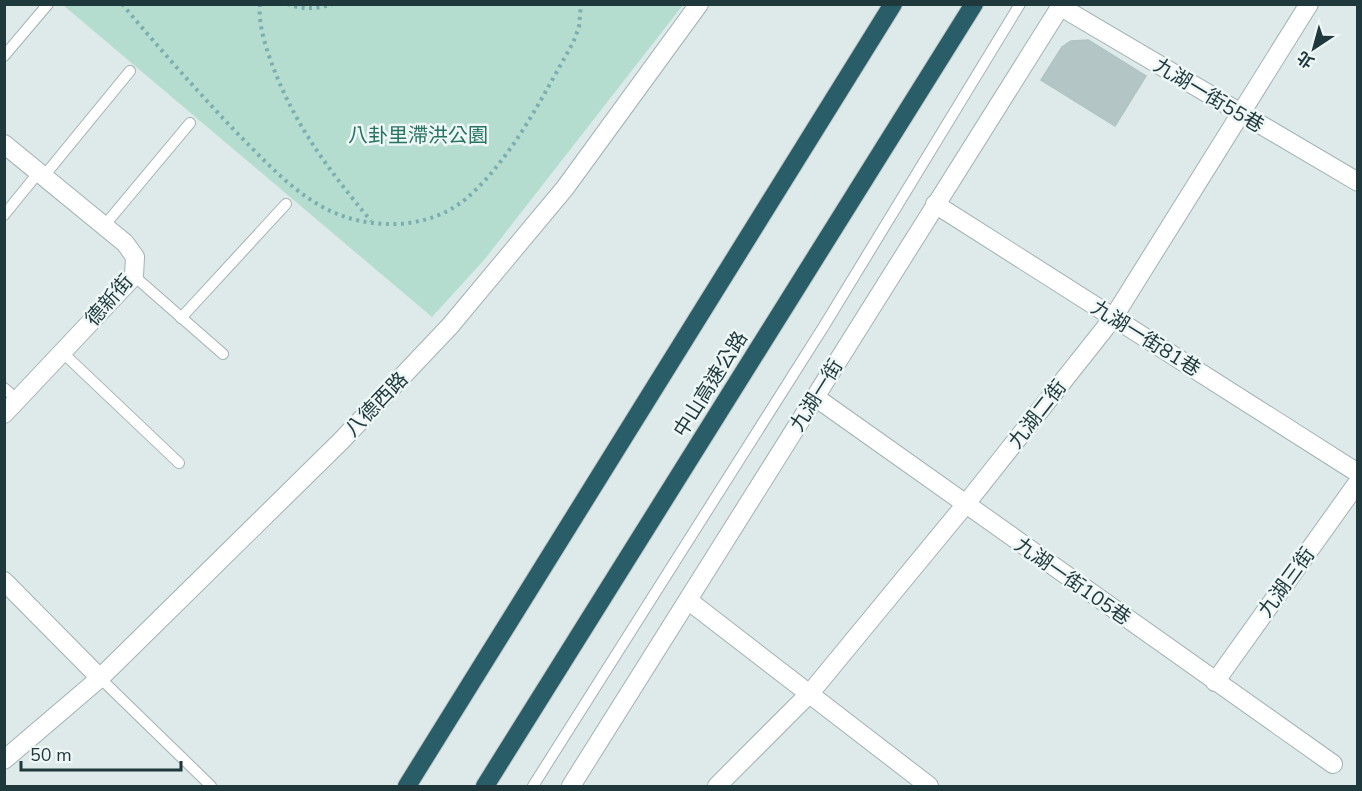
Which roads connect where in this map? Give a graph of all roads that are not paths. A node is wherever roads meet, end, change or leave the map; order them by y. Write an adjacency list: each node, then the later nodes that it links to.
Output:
1 (48, 4): 8 (lane)
2 (699, 4): 33 (street, 八德西路)
3 (893, 4): 39 (highway)
4 (974, 4): 40 (highway, 中山高速公路)
5 (1020, 4): 41 (lane)
6 (1309, 4): 10 (street, 九湖二街)
7 (1061, 6): 10 (street, 九湖一街55巷); 16 (street, 九湖一街)
8 (4, 56)
9 (130, 71): 13 (lane)
10 (1242, 115): 14 (street, 九湖一街55巷); 21 (street, 九湖二街)
11 (190, 123): 18 (lane)
12 (4, 144): 13 (street, 德新街)
13 (41, 174): 17 (lane); 18 (street, 德新街)
14 (1358, 182)
15 (286, 204): 20 (lane)
16 (936, 204): 21 (street, 九湖一街81巷); 25 (street, 九湖一街)
17 (4, 215)
18 (104, 226): 19 (street, 德新街)
19 (134, 276): 20 (lane); 22 (street, 德新街)
20 (182, 318): 23 (lane)
21 (1113, 318): 28 (street, 九湖一街81巷); 30 (street, 九湖二街)
22 (62, 352): 24 (street, 德新街); 27 (lane)
23 (223, 354)
24 (11, 394): 26 (street, 德新街)
25 (815, 397): 30 (street, 九湖一街105巷); 32 (street, 九湖一街)
26 (4, 414)
27 (178, 463)
28 (1358, 472)
29 (1358, 482): 34 (street, 九湖三街)
30 (965, 505): 34 (street, 九湖一街105巷); 35 (street, 九湖二街)
31 (4, 581): 33 (street)
32 (689, 601): 35 (street); 42 (street, 九湖一街)
33 (99, 678): 36 (street, 八德西路); 38 (lane)
34 (1215, 682): 37 (street, 九湖一街105巷)
35 (811, 692): 43 (street, 九湖二街); 44 (street)
36 (4, 760)
37 (1333, 764)
38 (211, 786)
39 (407, 786)
40 (485, 786)
41 (532, 786)
42 (571, 786)
43 (717, 786)
44 (929, 786)

